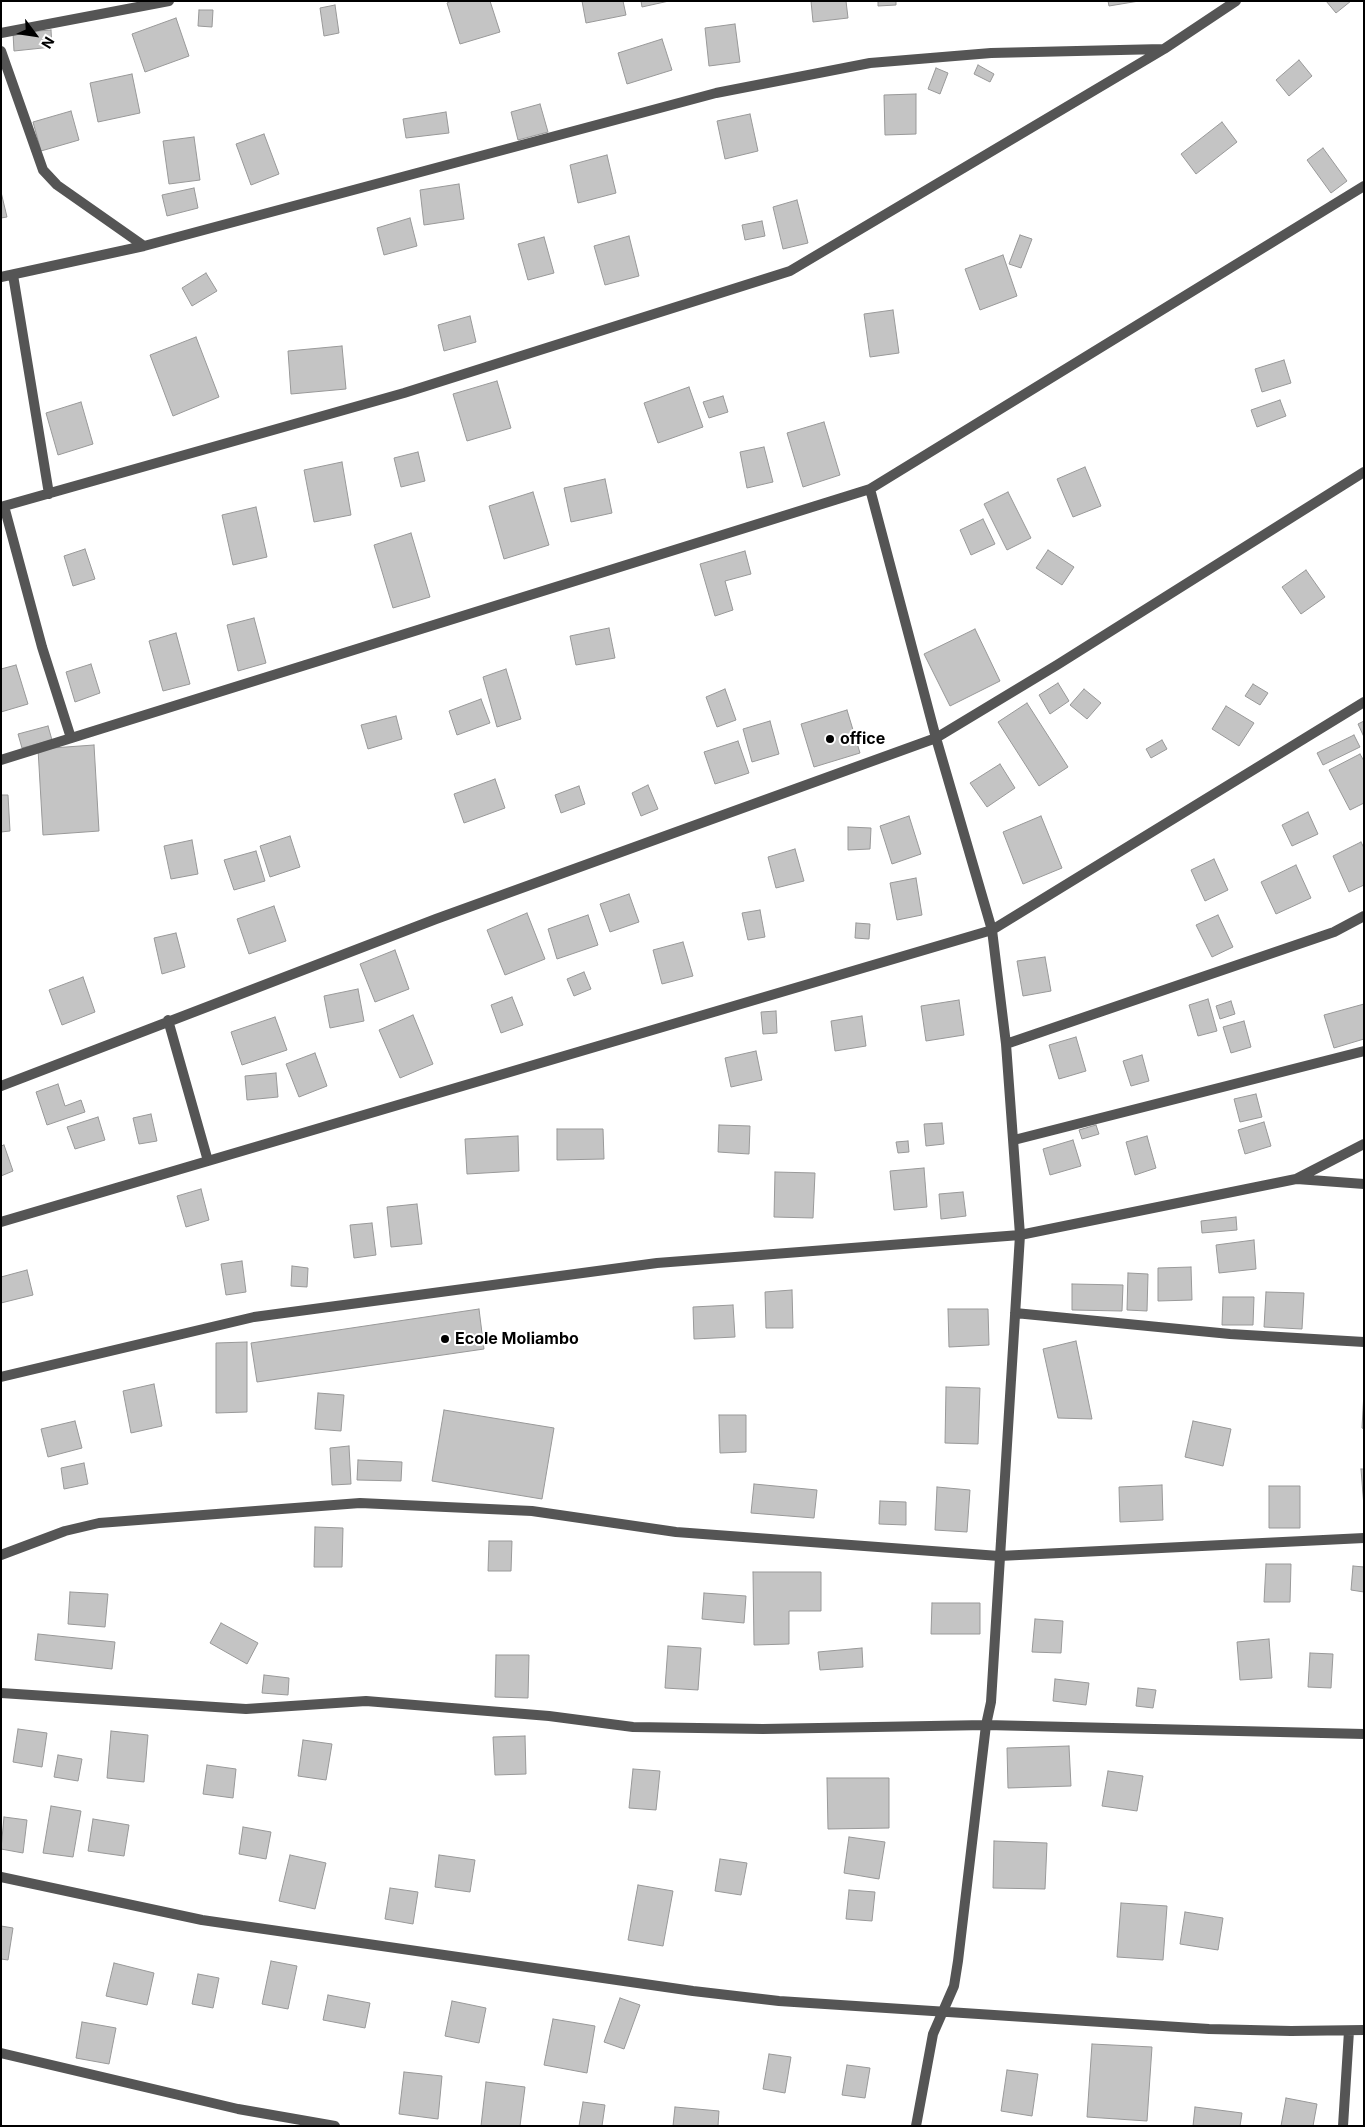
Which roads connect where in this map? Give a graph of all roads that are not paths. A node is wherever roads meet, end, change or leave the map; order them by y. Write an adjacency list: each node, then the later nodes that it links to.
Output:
1 (169, 1): 3 (street)
2 (1236, 1): 4 (street)
3 (1, 33)
4 (1164, 49): 7 (street); 12 (street)
5 (1, 51): 7 (street)
6 (1364, 186): 11 (street)
7 (144, 246): 8 (street)
8 (13, 275): 9 (street); 12 (street)
9 (1, 277)
10 (1364, 472): 16 (street)
11 (870, 489): 15 (street); 16 (street)
12 (49, 494): 13 (street)
13 (3, 507): 15 (street)
14 (1364, 702): 19 (street)
15 (71, 738): 17 (street)
16 (936, 738): 19 (street); 20 (street)
17 (1, 760)
18 (1364, 916): 21 (street)
19 (992, 930): 21 (street); 26 (street)
20 (168, 1020): 23 (street); 26 (street)
21 (1006, 1044): 24 (street)
22 (1364, 1051): 24 (street)
23 (1, 1086)
24 (1014, 1140): 30 (street)
25 (1364, 1144): 27 (street)
26 (208, 1160): 29 (street)
27 (1296, 1179): 28 (street); 30 (street)
28 (1364, 1184)
29 (1, 1222)
30 (1020, 1235): 31 (street); 33 (street)
31 (1015, 1313): 32 (street); 36 (street)
32 (1364, 1342)
33 (1, 1378)
34 (1364, 1538): 36 (street)
35 (1, 1555): 36 (street)
36 (999, 1556): 38 (street)
37 (2, 1691): 38 (street)
38 (986, 1725): 39 (street); 41 (street)
39 (1364, 1734)
40 (1, 1877): 41 (street)
41 (944, 2012): 43 (street); 46 (street)
42 (1364, 2030): 43 (street)
43 (1349, 2031): 47 (street)
44 (1, 2053): 45 (street)
45 (335, 2126)
46 (916, 2126)
47 (1343, 2126)

